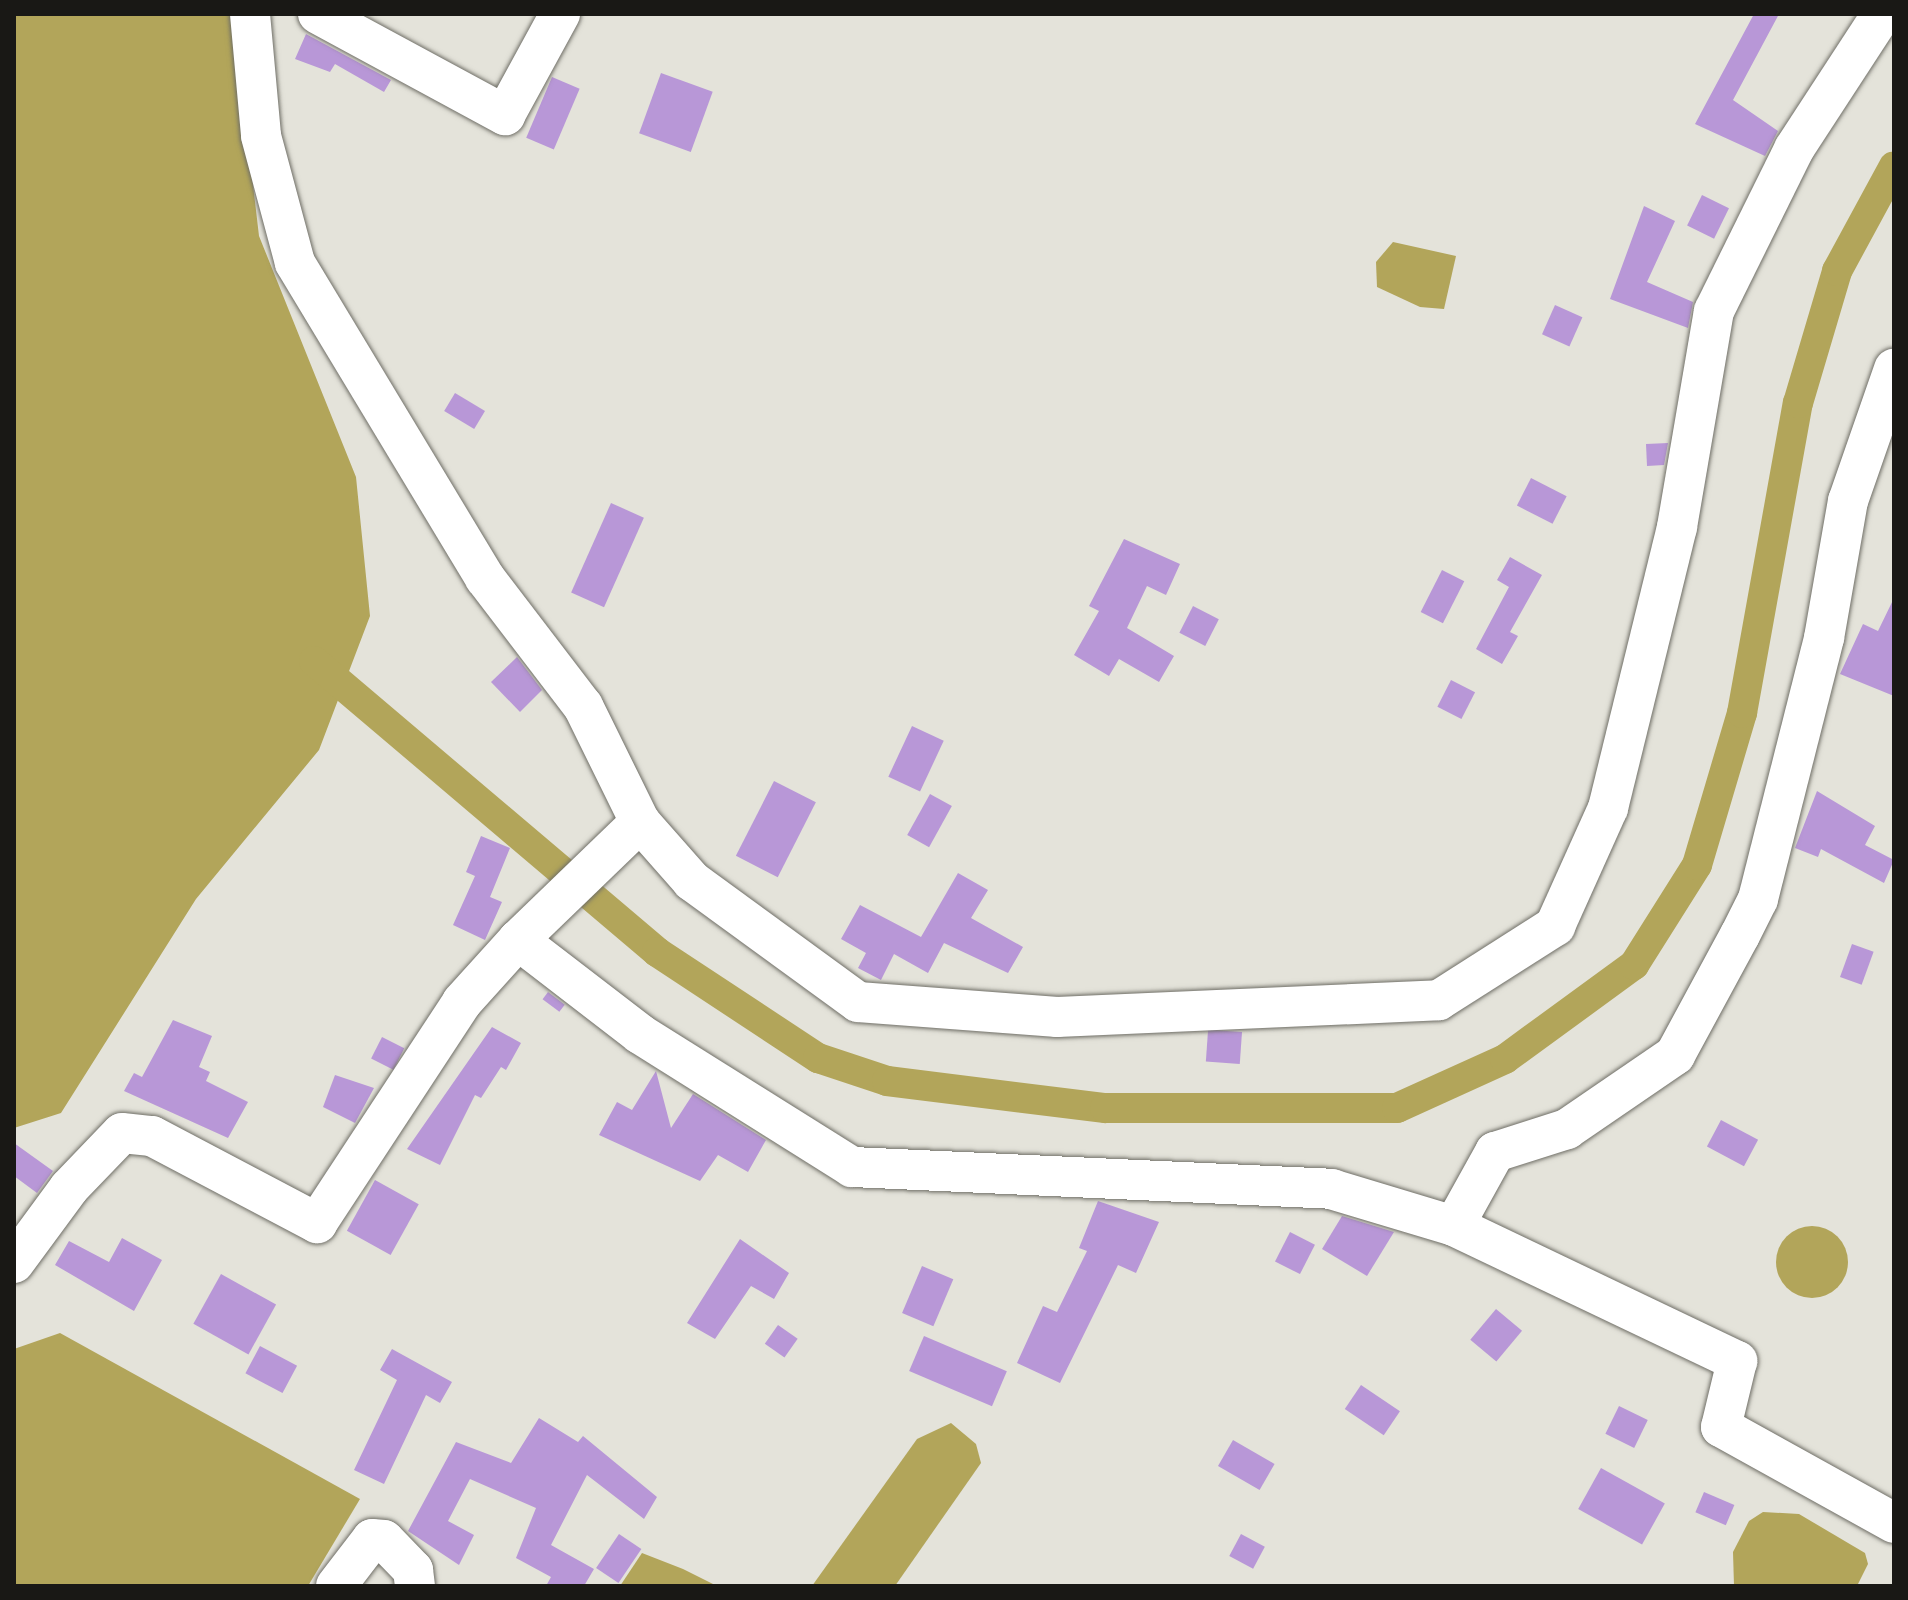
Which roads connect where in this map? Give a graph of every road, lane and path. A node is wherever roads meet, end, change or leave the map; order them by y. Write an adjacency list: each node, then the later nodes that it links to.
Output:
1 (250, 14): 6 (street)
2 (318, 14): 3 (street)
3 (560, 14)
4 (1882, 14): 6 (street)
5 (1894, 369): 8 (street)
6 (640, 822): 7 (street)
7 (518, 940): 8 (street); 9 (street)
8 (1454, 1226): 10 (street)
9 (14, 1263)
10 (1894, 1523)
11 (336, 1586): 12 (street)
12 (415, 1586)

